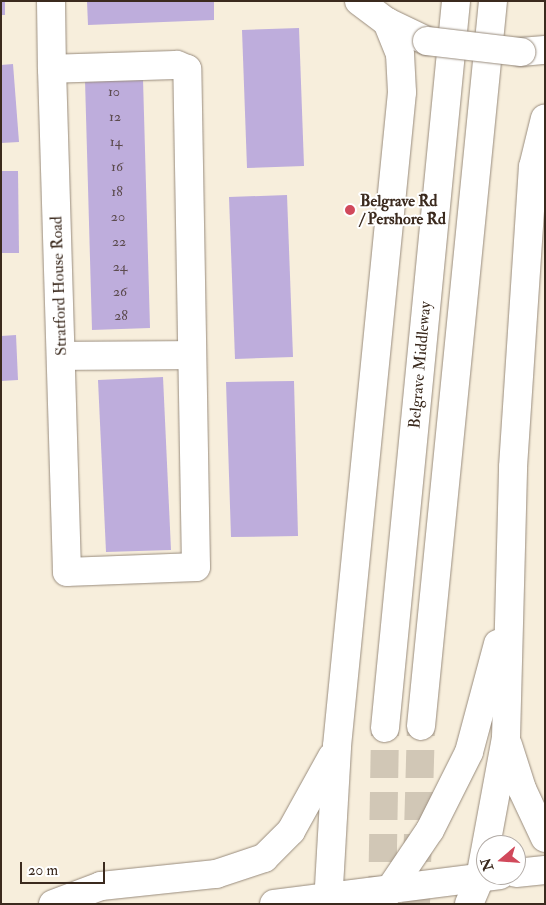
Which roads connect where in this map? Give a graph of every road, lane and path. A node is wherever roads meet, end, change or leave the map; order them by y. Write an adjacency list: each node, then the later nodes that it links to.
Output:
1 (51, 1): 7 (main road, Stratford House Road)
2 (360, 1): 5 (main road)
3 (456, 1): 13 (main road, Belgrave Middleway)
4 (493, 1): 12 (main road)
5 (387, 22): 6 (main road, bridge); 15 (main road)
6 (533, 51)
7 (52, 69): 9 (main road); 10 (main road, Stratford House Road)
8 (545, 118): 11 (main road)
9 (191, 355): 10 (main road); 10 (main road, Stratford House Road)
10 (61, 356)
11 (509, 604): 14 (main road); 23 (main road)
12 (421, 726)
13 (386, 728)
14 (506, 738): 16 (main road); 17 (main road)
15 (337, 746): 24 (main road); 25 (main road)
16 (495, 835)
17 (545, 838)
18 (545, 870): 19 (main road)
19 (526, 872)
20 (476, 879): 23 (main road)
21 (478, 885): 27 (main road)
22 (483, 885): 28 (main road)
23 (387, 896): 24 (main road)
24 (334, 901): 26 (main road)
25 (53, 904)
26 (274, 904)
27 (452, 904)
28 (469, 904)

